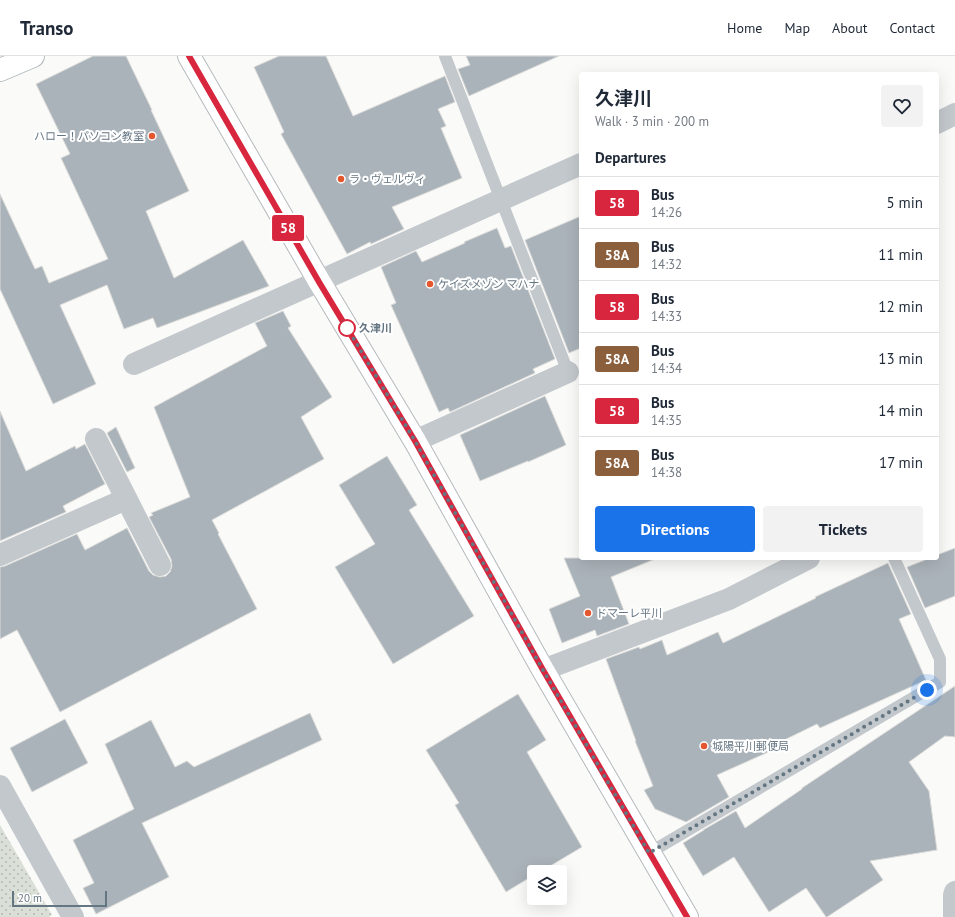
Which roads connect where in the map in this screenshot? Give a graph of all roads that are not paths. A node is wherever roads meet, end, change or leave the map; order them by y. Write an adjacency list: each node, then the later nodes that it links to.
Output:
1 (33, 56): 4 (main road)
2 (189, 56): 9 (main road)
3 (445, 56): 8 (lane)
4 (0, 70)
5 (955, 114): 6 (street)
6 (939, 122)
7 (579, 165): 8 (street)
8 (501, 200): 9 (street); 11 (lane)
9 (319, 282): 10 (street); 13 (main road)
10 (134, 364)
11 (568, 372): 13 (street)
12 (96, 439): 14 (street)
13 (415, 441): 19 (main road)
14 (126, 499): 15 (street); 18 (street)
15 (0, 555)
16 (804, 560): 19 (street)
17 (895, 560): 21 (lane)
18 (160, 565)
19 (543, 670): 21 (main road)
20 (0, 786): 23 (street)
21 (649, 853): 24 (main road)
22 (955, 892): 25 (street)
23 (73, 917)
24 (687, 917)
25 (954, 917)

